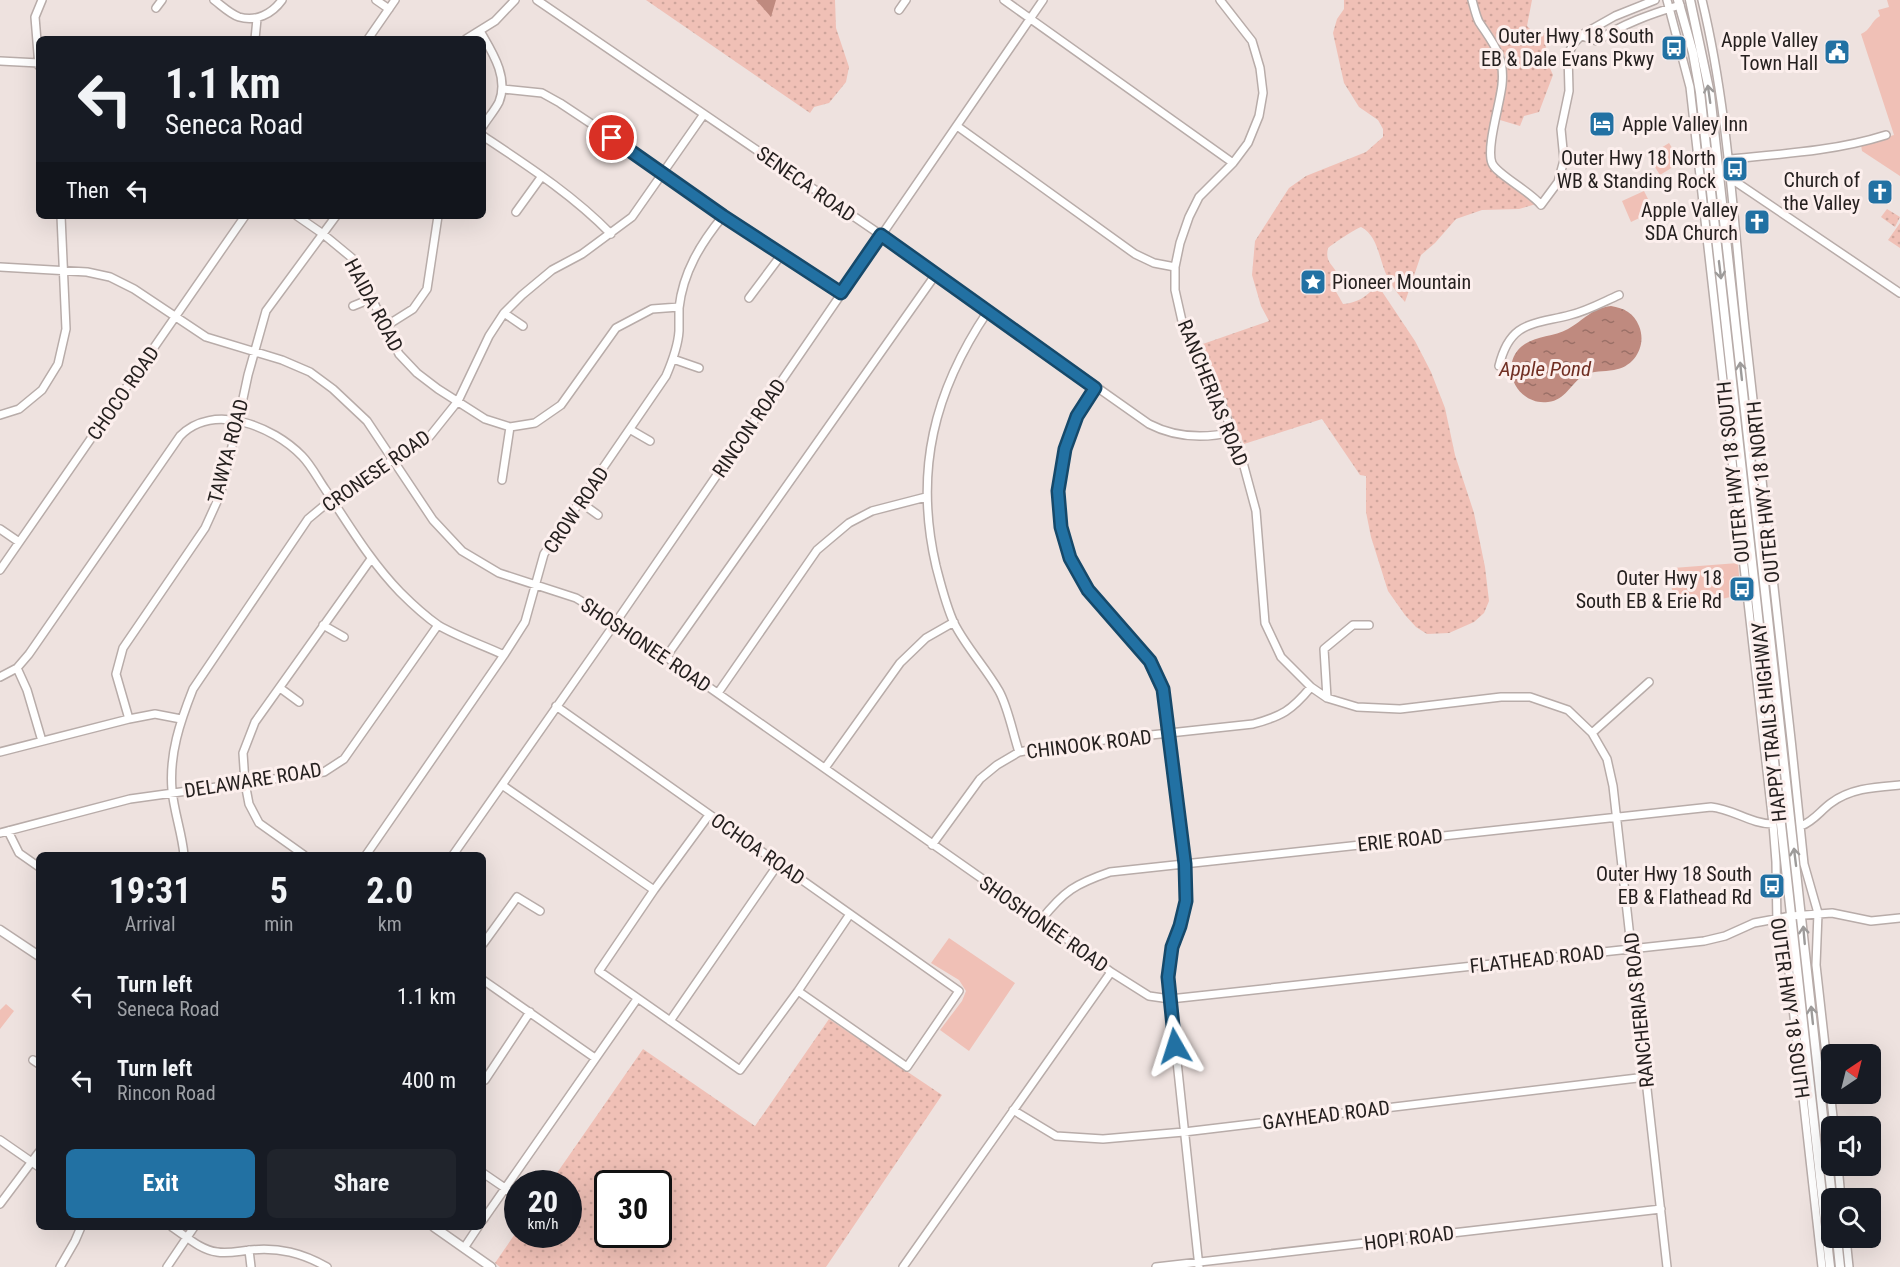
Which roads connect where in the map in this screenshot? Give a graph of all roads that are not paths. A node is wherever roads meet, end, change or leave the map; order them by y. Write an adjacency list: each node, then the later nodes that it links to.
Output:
1 (42, 0): 27 (street)
2 (162, 0): 18 (street)
3 (213, 0): 24 (street)
4 (282, 0): 24 (street)
5 (376, 0): 20 (street)
6 (395, 0): 20 (street)
7 (515, 0): 26 (street)
8 (537, 0): 37 (street, SENECA ROAD)
9 (906, 0): 21 (street)
10 (1004, 0): 23 (street)
11 (1043, 0): 23 (street, RINCON ROAD)
12 (1220, 0): 43 (street, RANCHERIAS ROAD)
13 (1472, 0): 32 (street)
14 (1655, 0): 22 (street)
15 (1667, 0): 19 (street, OUTER HWY 18 SOUTH)
16 (1695, 1): 17 (main road); 42 (street, OUTER HWY 18 NORTH); 144 (main road, HAPPY TRAILS HIGHWAY, one-way to 16)
17 (1679, 3): 19 (street); 145 (main road, HAPPY TRAILS HIGHWAY, one-way to 145)
18 (156, 8)
19 (1670, 8): 25 (street); 128 (street, OUTER HWY 18 SOUTH)
20 (389, 9): 29 (street)
21 (899, 10)
22 (1630, 10): 25 (street); 32 (street)
23 (1030, 18): 39 (street, RINCON ROAD); 43 (street)
24 (257, 19): 28 (street)
25 (1635, 21): 32 (street)
26 (480, 31): 30 (street); 31 (street)
27 (36, 36)
28 (255, 36)
29 (370, 36)
30 (471, 36)
31 (483, 36)
32 (1582, 36)
33 (486, 42): 36 (street)
34 (0, 61): 35 (street)
35 (36, 64)
36 (502, 88): 38 (street); 44 (street)
37 (704, 114): 44 (street, CRONESE ROAD); 56 (street, SENECA ROAD)
38 (486, 122)
39 (957, 126): 56 (street, RINCON ROAD); 59 (street)
40 (1886, 135): 42 (street)
41 (486, 138): 45 (street)
42 (1729, 159): 46 (street, OUTER HWY 18 NORTH)
43 (1233, 163): 59 (street, RANCHERIAS ROAD)
44 (664, 172): 48 (street); 55 (street, CRONESE ROAD)
45 (542, 176): 47 (street); 55 (street)
46 (1730, 178): 63 (street); 129 (street, OUTER HWY 18 NORTH)
47 (516, 212)
48 (723, 216): 57 (street); 68 (street, CROW ROAD)
49 (61, 219): 60 (street)
50 (243, 219): 71 (street, CHOCO ROAD)
51 (301, 219): 54 (street, HAIDA ROAD)
52 (334, 219): 54 (street, TAWYA ROAD)
53 (438, 219): 72 (street)
54 (323, 234): 65 (street, HAIDA ROAD); 74 (street, TAWYA ROAD)
55 (611, 234): 70 (street, CRONESE ROAD)
56 (881, 235): 61 (street, SENECA ROAD); 62 (street, RINCON ROAD)
57 (782, 254): 62 (street); 66 (street)
58 (0, 267): 60 (street, SHOSHONEE ROAD)
59 (1175, 267): 84 (street, RANCHERIAS ROAD)
60 (63, 270): 71 (street, SHOSHONEE ROAD); 80 (street)
61 (936, 274): 69 (street, SENECA ROAD); 104 (street)
62 (841, 293): 97 (street, RINCON ROAD)
63 (1900, 293)
64 (1619, 296): 76 (street)
65 (373, 298): 67 (street); 72 (street, HAIDA ROAD)
66 (749, 298)
67 (353, 306)
68 (679, 307): 75 (street, CROW ROAD); 82 (street)
69 (988, 311): 78 (street, SENECA ROAD); 88 (street)
70 (504, 313): 73 (street); 79 (street, CRONESE ROAD)
71 (175, 318): 74 (street, SHOSHONEE ROAD); 93 (street, CHOCO ROAD)
72 (386, 326): 79 (street, HAIDA ROAD)
73 (523, 326)
74 (254, 352): 81 (street, TAWYA ROAD); 86 (street, SHOSHONEE ROAD)
75 (673, 359): 77 (street); 83 (street, CROW ROAD)
76 (1499, 366)
77 (699, 368)
78 (1095, 388): 84 (street, SENECA ROAD); 117 (street)
79 (458, 401): 82 (street, HAIDA ROAD); 86 (street, CRONESE ROAD)
80 (0, 415)
81 (238, 422): 89 (street); 105 (street); 115 (street, TAWYA ROAD)
82 (510, 427): 87 (street)
83 (631, 430): 85 (street); 90 (street, CROW ROAD)
84 (1233, 432): 108 (street, RANCHERIAS ROAD)
85 (650, 441)
86 (392, 460): 89 (street, CRONESE ROAD); 96 (street, SHOSHONEE ROAD)
87 (502, 480)
88 (926, 497): 98 (street); 110 (street)
89 (332, 499): 94 (street); 114 (street, CRONESE ROAD)
90 (580, 502): 91 (street); 96 (street, CROW ROAD)
91 (598, 515)
92 (0, 529): 93 (street)
93 (20, 542): 95 (street, CHOCO ROAD)
94 (370, 559): 99 (street); 100 (street)
95 (0, 570)
96 (536, 584): 97 (street, SHOSHONEE ROAD); 103 (street, CROW ROAD)
97 (616, 622): 104 (street, SHOSHONEE ROAD); 113 (street, RINCON ROAD)
98 (954, 622): 120 (street); 121 (street)
99 (323, 625): 102 (street); 109 (street)
100 (438, 625): 103 (street); 122 (street, DELAWARE ROAD)
101 (1369, 625): 111 (street)
102 (344, 637)
103 (504, 655): 135 (street, CROW ROAD)
104 (666, 657): 110 (street, SHOSHONEE ROAD)
105 (16, 668): 106 (street); 118 (street)
106 (0, 677)
107 (1649, 682): 116 (street)
108 (1311, 687): 111 (street, RANCHERIAS ROAD); 117 (street, CHINOOK ROAD)
109 (280, 688): 112 (street); 122 (street)
110 (718, 693): 121 (street, SHOSHONEE ROAD)
111 (1327, 698): 116 (street, RANCHERIAS ROAD)
112 (299, 702)
113 (556, 706): 123 (street, RINCON ROAD); 126 (street, OCHOA ROAD)
114 (181, 718): 115 (street); 125 (street, CRONESE ROAD)
115 (129, 719): 118 (street)
116 (1592, 733): 127 (street, RANCHERIAS ROAD)
117 (1169, 734): 120 (street, CHINOOK ROAD); 138 (street)
118 (42, 741): 119 (street)
119 (0, 752)
120 (1019, 752): 132 (street, CHINOOK ROAD)
121 (825, 768): 132 (street, SHOSHONEE ROAD)
122 (245, 783): 125 (street, DELAWARE ROAD); 134 (street)
123 (502, 785): 136 (street, RINCON ROAD); 140 (street)
124 (1900, 785): 129 (street)
125 (172, 792): 130 (street, DELAWARE ROAD); 133 (street, CRONESE ROAD)
126 (709, 815): 137 (street, OCHOA ROAD); 140 (street)
127 (1617, 816): 128 (street, ERIE ROAD); 138 (street, ERIE ROAD); 151 (street, RANCHERIAS ROAD)
128 (1773, 824): 146 (street, OUTER HWY 18 SOUTH)
129 (1800, 826): 142 (street, OUTER HWY 18 NORTH)
130 (8, 831): 131 (street, DELAWARE ROAD); 139 (street)
131 (0, 833)
132 (932, 845): 148 (street, SHOSHONEE ROAD)
133 (184, 852)
134 (300, 852)
135 (368, 852)
136 (455, 852)
137 (779, 863): 143 (street, OCHOA ROAD); 159 (street)
138 (1185, 864): 148 (street, ERIE ROAD); 157 (street)
139 (36, 865)
140 (654, 890): 156 (street)
141 (540, 911): 150 (street)
142 (1818, 913): 144 (street, FLATHEAD ROAD); 147 (street, FLATHEAD ROAD); 164 (street, OUTER HWY 18 NORTH)
143 (850, 914): 155 (street); 155 (street, OCHOA ROAD)
144 (1802, 915): 145 (street, FLATHEAD ROAD); 173 (main road, HAPPY TRAILS HIGHWAY, one-way to 144)
145 (1791, 916): 146 (street, FLATHEAD ROAD); 198 (main road, HAPPY TRAILS HIGHWAY)
146 (1776, 918): 151 (street, FLATHEAD ROAD); 197 (street, OUTER HWY 18 SOUTH)
147 (1900, 918)
148 (1041, 920): 153 (street, SHOSHONEE ROAD)
149 (0, 930): 152 (main road)
150 (486, 940)
151 (1632, 948): 157 (street, FLATHEAD ROAD); 161 (street, RANCHERIAS ROAD)
152 (36, 954)
153 (1111, 972): 157 (street, SHOSHONEE ROAD); 163 (street)
154 (486, 982): 158 (street)
155 (798, 991): 159 (street)
156 (637, 999): 159 (street); 160 (street)
157 (1170, 999): 165 (street)
158 (530, 1012): 160 (street); 162 (street)
159 (670, 1021)
160 (595, 1058): 170 (street)
161 (1646, 1077): 165 (street, GAYHEAD ROAD); 176 (street, RANCHERIAS ROAD)
162 (486, 1078)
163 (1013, 1110): 165 (street, GAYHEAD ROAD); 194 (street)
164 (1833, 1116)
165 (1184, 1132): 188 (street)
166 (0, 1140): 168 (street)
167 (36, 1156): 168 (street)
168 (32, 1162): 169 (street); 175 (street)
169 (36, 1165)
170 (517, 1170)
171 (486, 1175): 172 (street)
172 (504, 1187)
173 (1831, 1188)
174 (504, 1189): 177 (street)
175 (0, 1204)
176 (1661, 1209): 188 (street, HOPI ROAD); 196 (street, RANCHERIAS ROAD)
177 (486, 1216)
178 (80, 1230): 189 (street)
179 (176, 1230): 183 (street)
180 (192, 1230): 183 (street)
181 (438, 1230): 184 (main road)
182 (476, 1230): 184 (street)
183 (187, 1237): 187 (street); 190 (street)
184 (464, 1248): 193 (main road)
185 (1837, 1248): 199 (main road)
186 (1847, 1248): 200 (street)
187 (249, 1250): 191 (street); 192 (street)
188 (1198, 1265): 195 (street, HOPI ROAD)
189 (60, 1267)
190 (167, 1267)
191 (251, 1267)
192 (327, 1267)
193 (491, 1267)
194 (903, 1267)
195 (1156, 1267)
196 (1667, 1267)
197 (1822, 1267)
198 (1830, 1267)
199 (1840, 1267)
200 (1849, 1267)

